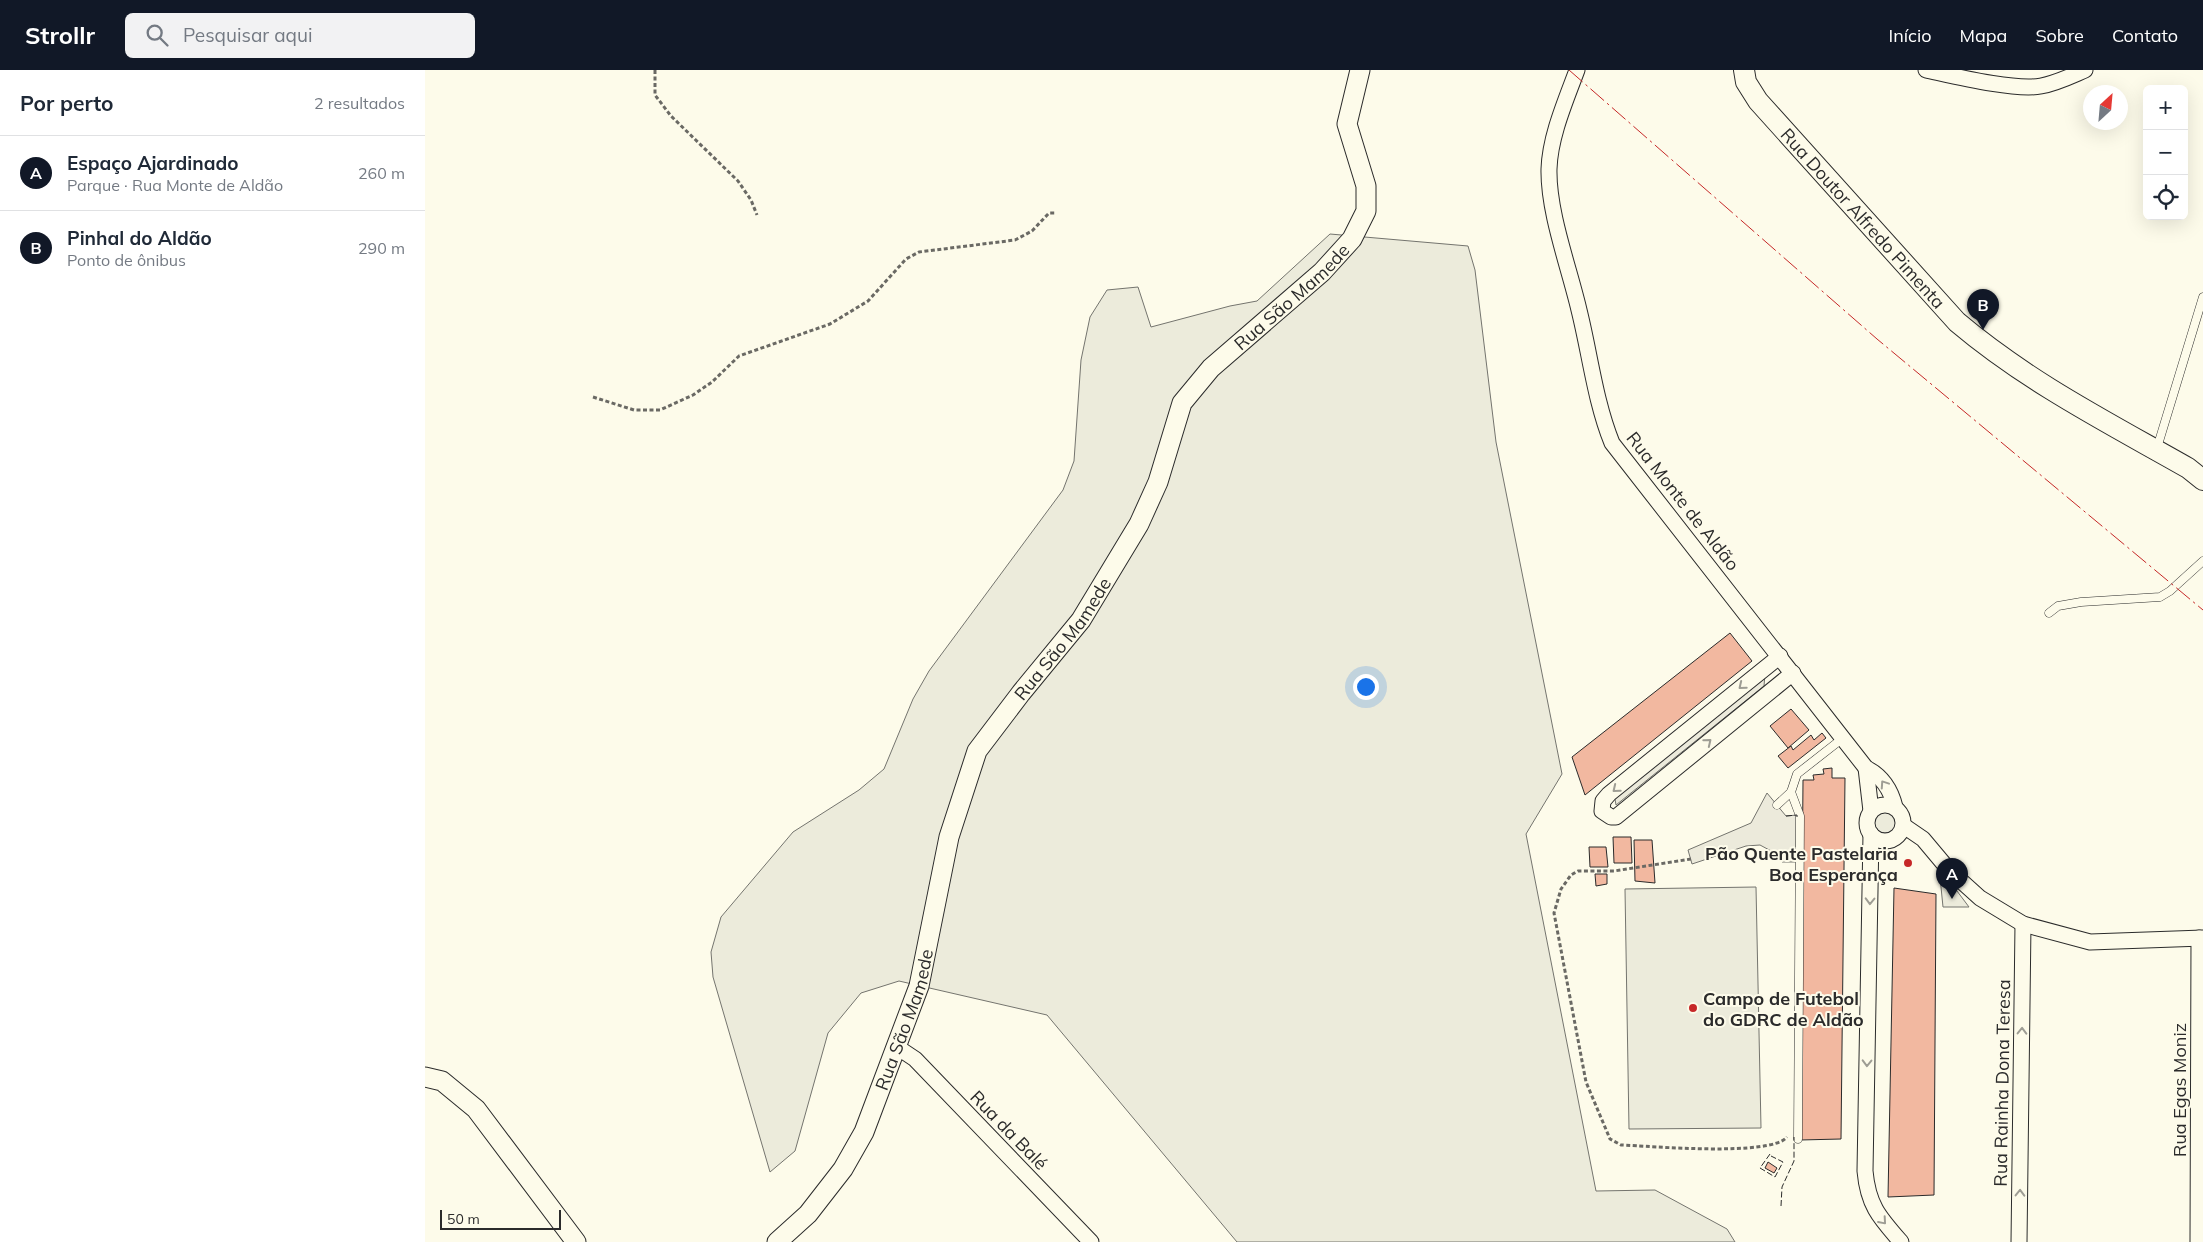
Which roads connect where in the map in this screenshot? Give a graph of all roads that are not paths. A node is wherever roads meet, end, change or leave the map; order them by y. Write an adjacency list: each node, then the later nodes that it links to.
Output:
1 (1359, 70): 23 (street, Rua São Mamede)
2 (1577, 70): 11 (street, Rua Monte de Aldão)
3 (1744, 70): 7 (main road, Rua Doutor Alfredo Pimenta)
4 (1926, 70): 5 (street)
5 (2085, 70)
6 (2203, 297): 7 (lane)
7 (2156, 450): 8 (main road, Rua Doutor Alfredo Pimenta)
8 (2203, 480)
9 (2203, 561): 10 (lane)
10 (2049, 613)
11 (1780, 656): 12 (street, Rua Monte de Aldão); 12 (street, one-way to 12)
12 (1793, 673): 13 (street, Rua Monte de Aldão)
13 (1843, 738): 14 (street, Rua Monte de Aldão); 15 (lane)
14 (1866, 768): 17 (street, Rua Monte de Aldão, one-way to 14); 18 (street)
15 (1791, 792): 16 (lane); 25 (lane)
16 (1777, 805)
17 (1895, 807): 18 (street); 19 (street)
18 (1871, 811): 20 (street)
19 (1904, 826): 20 (street); 21 (street)
20 (1871, 834): 29 (street, one-way to 29)
21 (2023, 924): 22 (street); 30 (street, Rua Rainha Dona Teresa, one-way to 21)
22 (2201, 938): 31 (street, Rua Egas Moniz)
23 (897, 1047): 27 (street, Rua São Mamede); 28 (street, Rua da Balé)
24 (425, 1077): 26 (street)
25 (1798, 1139)
26 (576, 1242)
27 (777, 1242)
28 (1091, 1242)
29 (1901, 1242)
30 (2019, 1242)
31 (2198, 1242)

